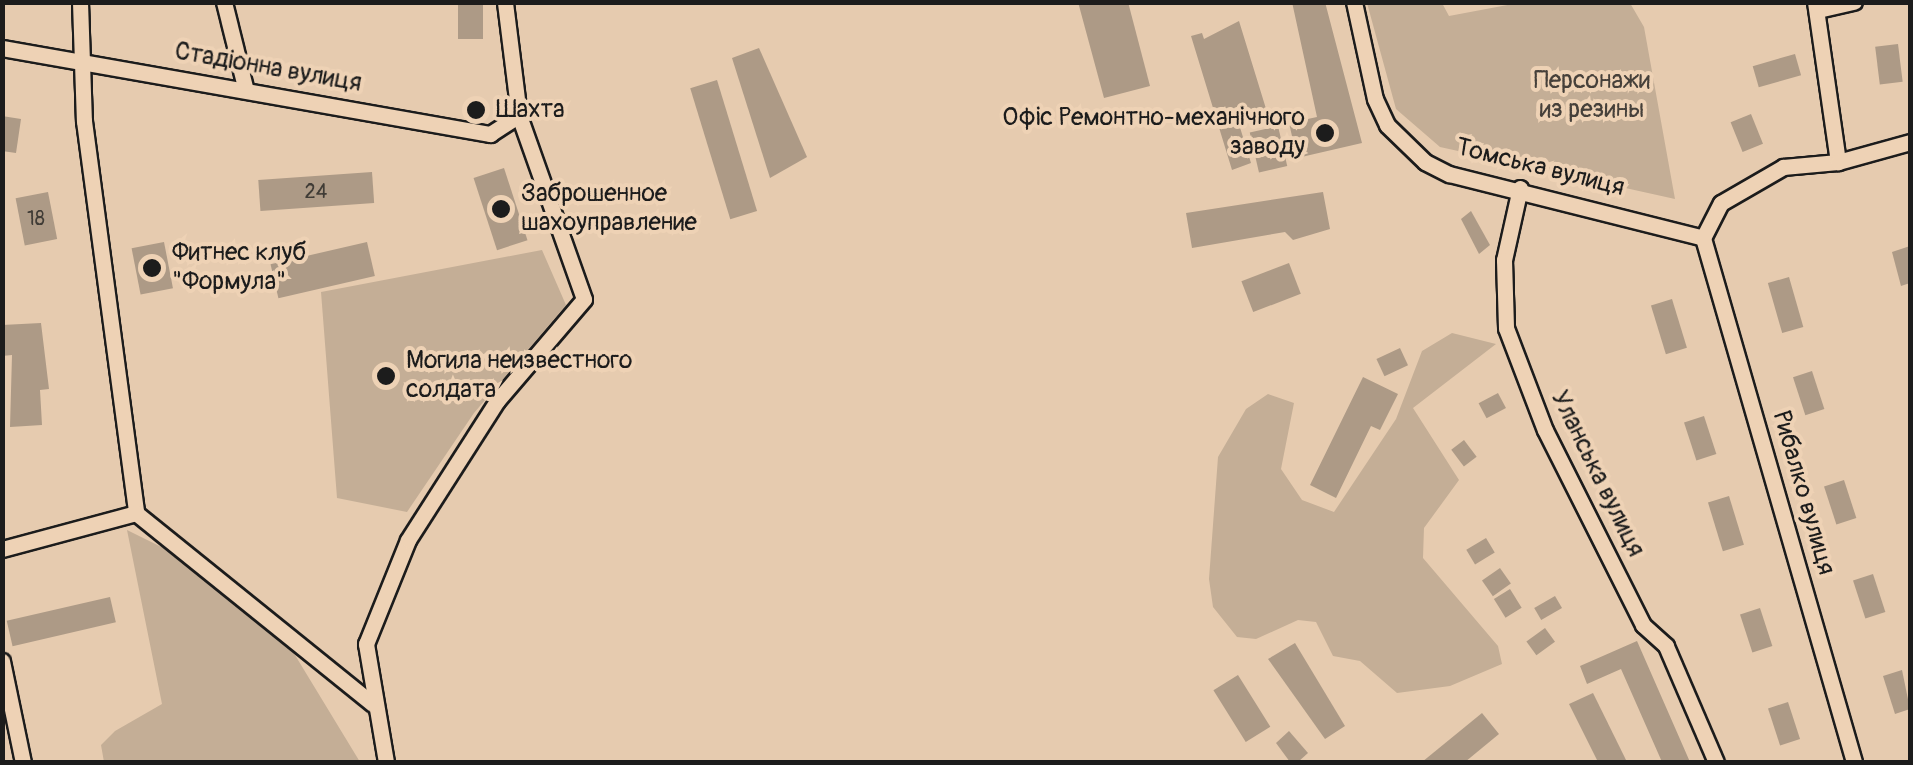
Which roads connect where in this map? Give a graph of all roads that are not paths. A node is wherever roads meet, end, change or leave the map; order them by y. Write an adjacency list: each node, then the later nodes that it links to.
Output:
1 (80, 2): 8 (street)
2 (224, 2): 9 (street)
3 (505, 2): 10 (street)
4 (1354, 2): 13 (street, Томська вулиця)
5 (1854, 2): 6 (street)
6 (1816, 6): 12 (street)
7 (2, 48): 8 (street, Стадіонна вулиця)
8 (84, 65): 9 (street, Стадіонна вулиця); 15 (street)
9 (245, 87): 10 (street, Стадіонна вулиця)
10 (519, 115): 18 (street)
11 (1910, 142): 12 (street)
12 (1838, 162): 14 (street)
13 (1520, 188): 14 (street, Томська вулиця); 21 (street, Уланська вулиця)
14 (1703, 238): 22 (street, Рибалко вулиця)
15 (136, 513): 16 (street); 18 (street)
16 (2, 548)
17 (2, 660): 19 (street)
18 (373, 704): 20 (street)
19 (24, 762)
20 (386, 762)
21 (1716, 762)
22 (1854, 762)

